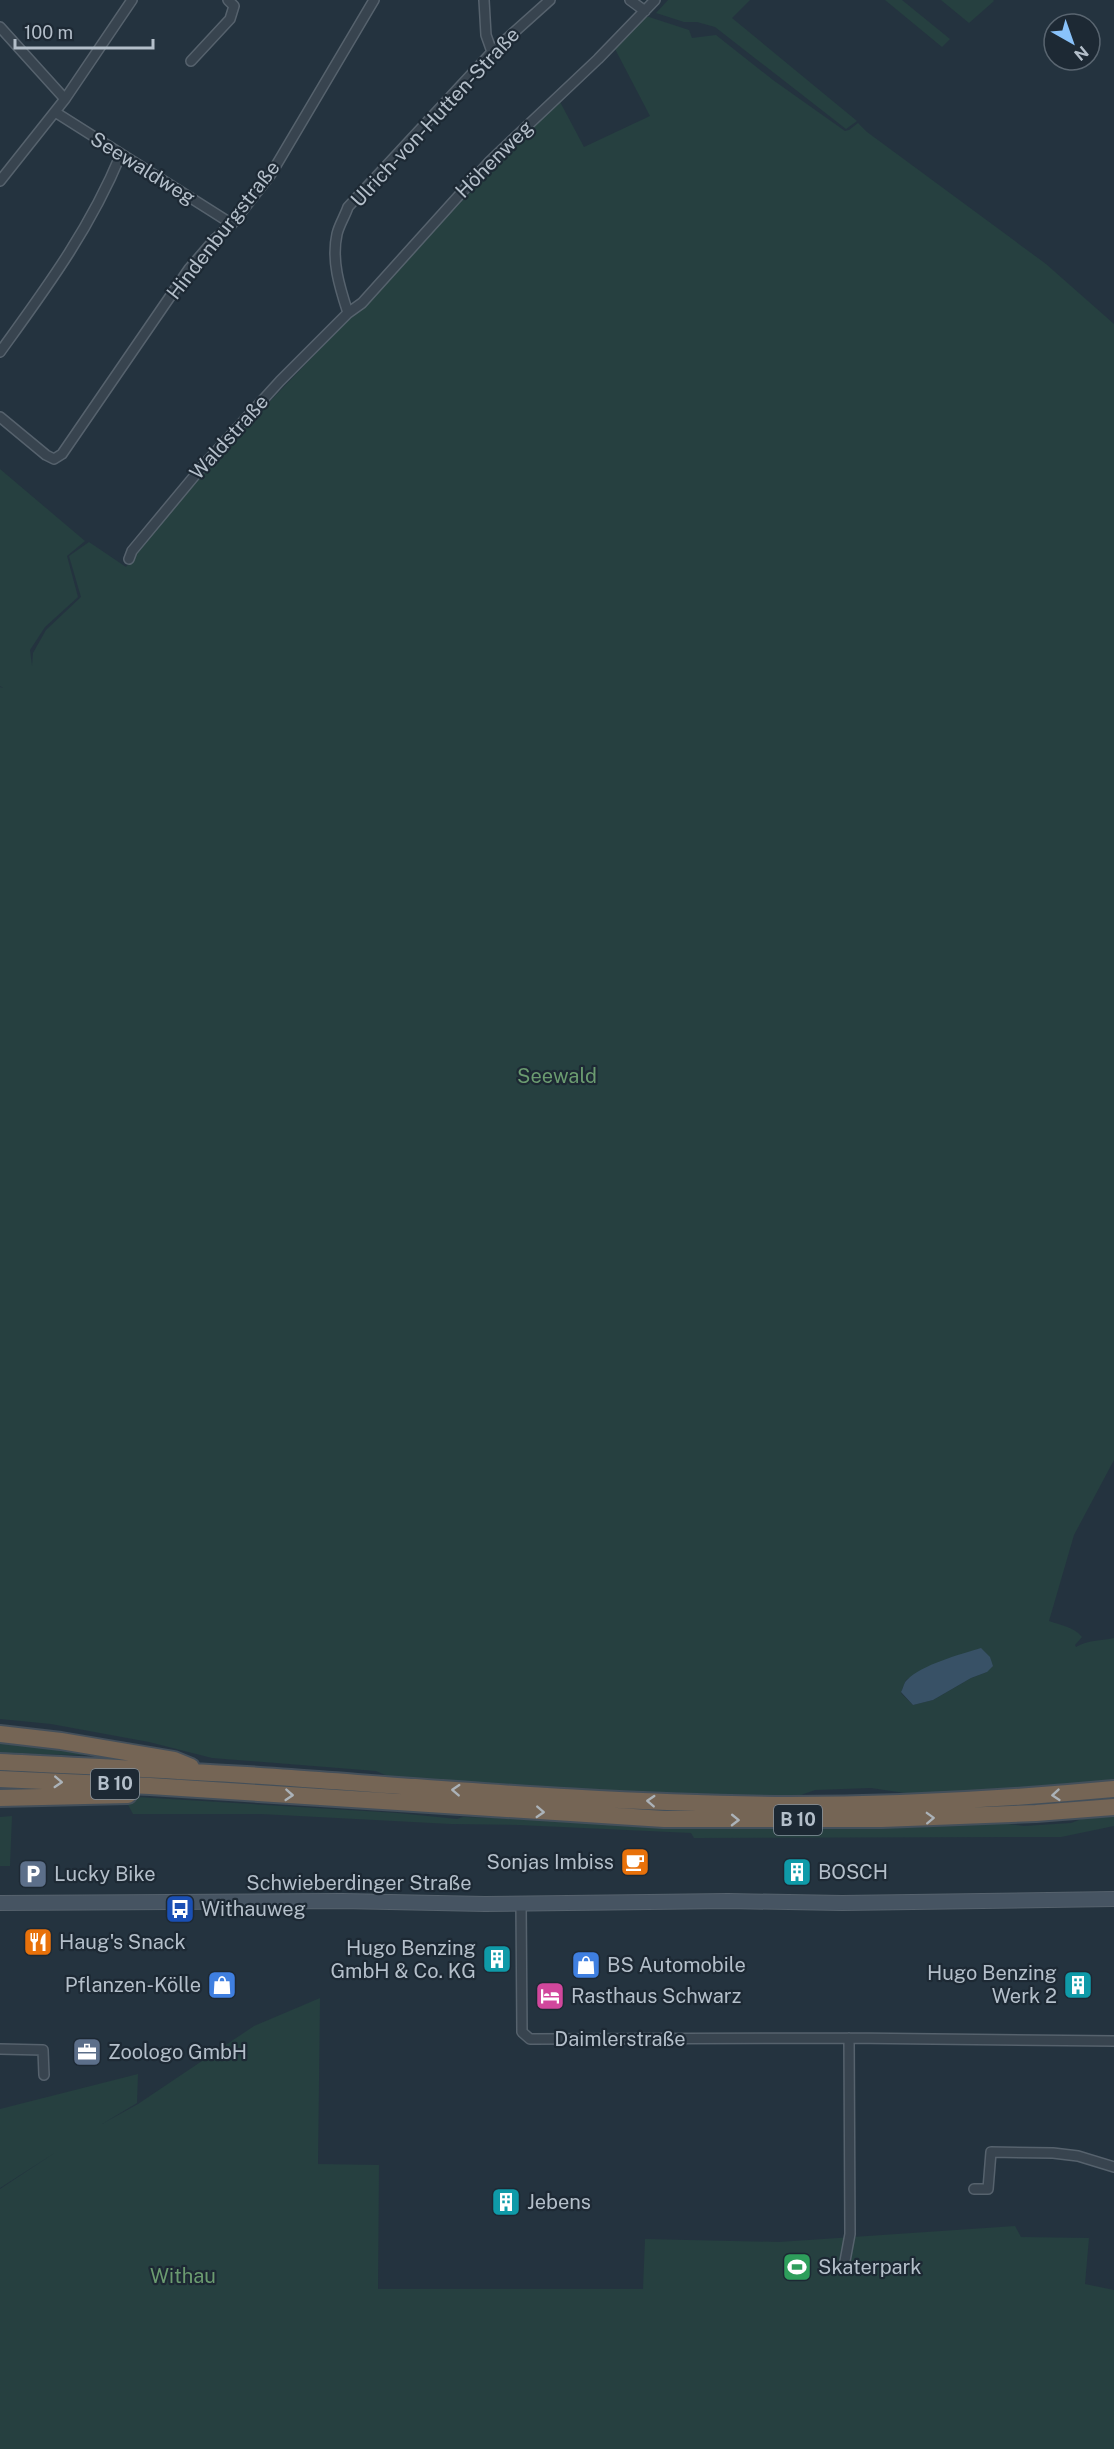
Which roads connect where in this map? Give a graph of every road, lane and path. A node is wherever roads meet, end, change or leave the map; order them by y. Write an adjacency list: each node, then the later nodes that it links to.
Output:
1 (132, 0): 12 (street)
2 (228, 0): 11 (street)
3 (374, 0): 16 (street, Hindenburgstraße)
4 (484, 0): 10 (street)
5 (550, 0): 10 (street, Ulrich-von-Hutten-Straße)
6 (630, 0): 8 (street)
7 (655, 0): 8 (street, Höhenweg)
8 (645, 11): 17 (street, Höhenweg)
9 (0, 27): 12 (street)
10 (492, 52): 17 (street, Ulrich-von-Hutten-Straße)
11 (191, 61)
12 (65, 99): 13 (street)
13 (55, 112): 14 (street, Seewaldweg); 15 (street)
14 (121, 154): 16 (street, Seewaldweg); 19 (street)
15 (0, 181)
16 (232, 224): 20 (street, Hindenburgstraße)
17 (348, 313): 18 (street, Höhenweg)
18 (339, 324): 21 (street, Waldstraße)
19 (0, 352)
20 (0, 417)
21 (129, 559)
22 (0, 1734): 24 (highway, B 10)
23 (0, 1762): 24 (highway, B 10)
24 (203, 1772): 26 (highway, B 10, one-way to 24)
25 (0, 1779): 27 (highway, B 10, one-way to 27)
26 (1114, 1789)
27 (231, 1791): 28 (highway, B 10); 29 (highway, B 10, one-way to 29)
28 (0, 1798)
29 (1114, 1807)
30 (1114, 1899): 32 (street, Schwieberdinger Straße)
31 (0, 1903): 32 (street, Schwieberdinger Straße)
32 (521, 1903): 33 (street, Daimlerstraße)
33 (849, 2038): 34 (street, Daimlerstraße); 39 (street)
34 (1114, 2041)
35 (0, 2049): 36 (street)
36 (44, 2075)
37 (1114, 2167): 38 (street)
38 (974, 2189)
39 (844, 2261)

